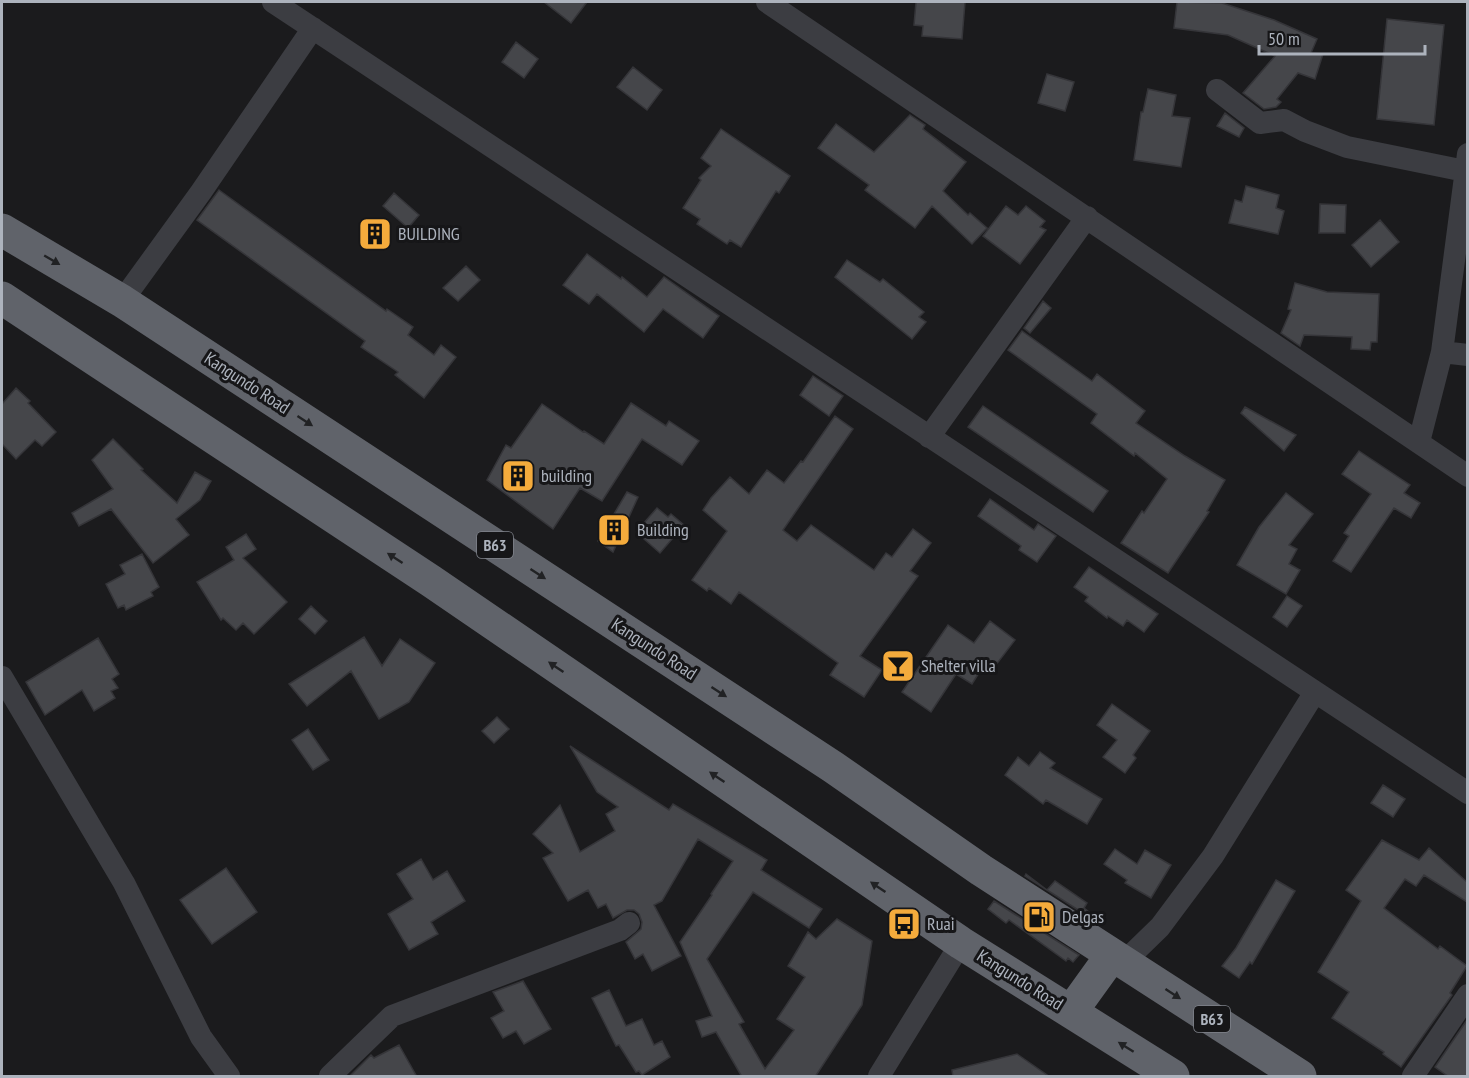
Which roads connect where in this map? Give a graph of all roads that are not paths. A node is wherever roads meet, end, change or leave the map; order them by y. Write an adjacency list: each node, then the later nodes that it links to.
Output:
1 (273, 2): 3 (street)
2 (767, 2): 6 (street)
3 (313, 28): 9 (street); 12 (street)
4 (1217, 90): 5 (street)
5 (1466, 163): 10 (street)
6 (1087, 217): 12 (street); 13 (street)
7 (2, 230): 9 (highway, Kangundo Road / B63, one-way to 9)
8 (2, 298): 19 (highway, Kangundo Road, one-way to 8)
9 (122, 301): 20 (highway, Kangundo Road / B63, one-way to 20)
10 (1442, 352): 11 (street); 13 (street)
11 (1467, 355)
12 (929, 437): 16 (street)
13 (1419, 442): 14 (street)
14 (1467, 476)
15 (2, 677): 23 (street)
16 (1315, 692): 17 (street); 20 (street)
17 (1467, 793)
18 (629, 923): 24 (street)
19 (961, 944): 22 (highway, Kangundo Road); 25 (street)
20 (1118, 959): 22 (highway); 27 (highway, Kangundo Road / B63, one-way to 27)
21 (1467, 995): 28 (street)
22 (1071, 1012): 26 (highway, Kangundo Road, one-way to 22)
23 (228, 1077)
24 (330, 1077)
25 (879, 1077)
26 (1173, 1077)
27 (1300, 1077)
28 (1413, 1077)

